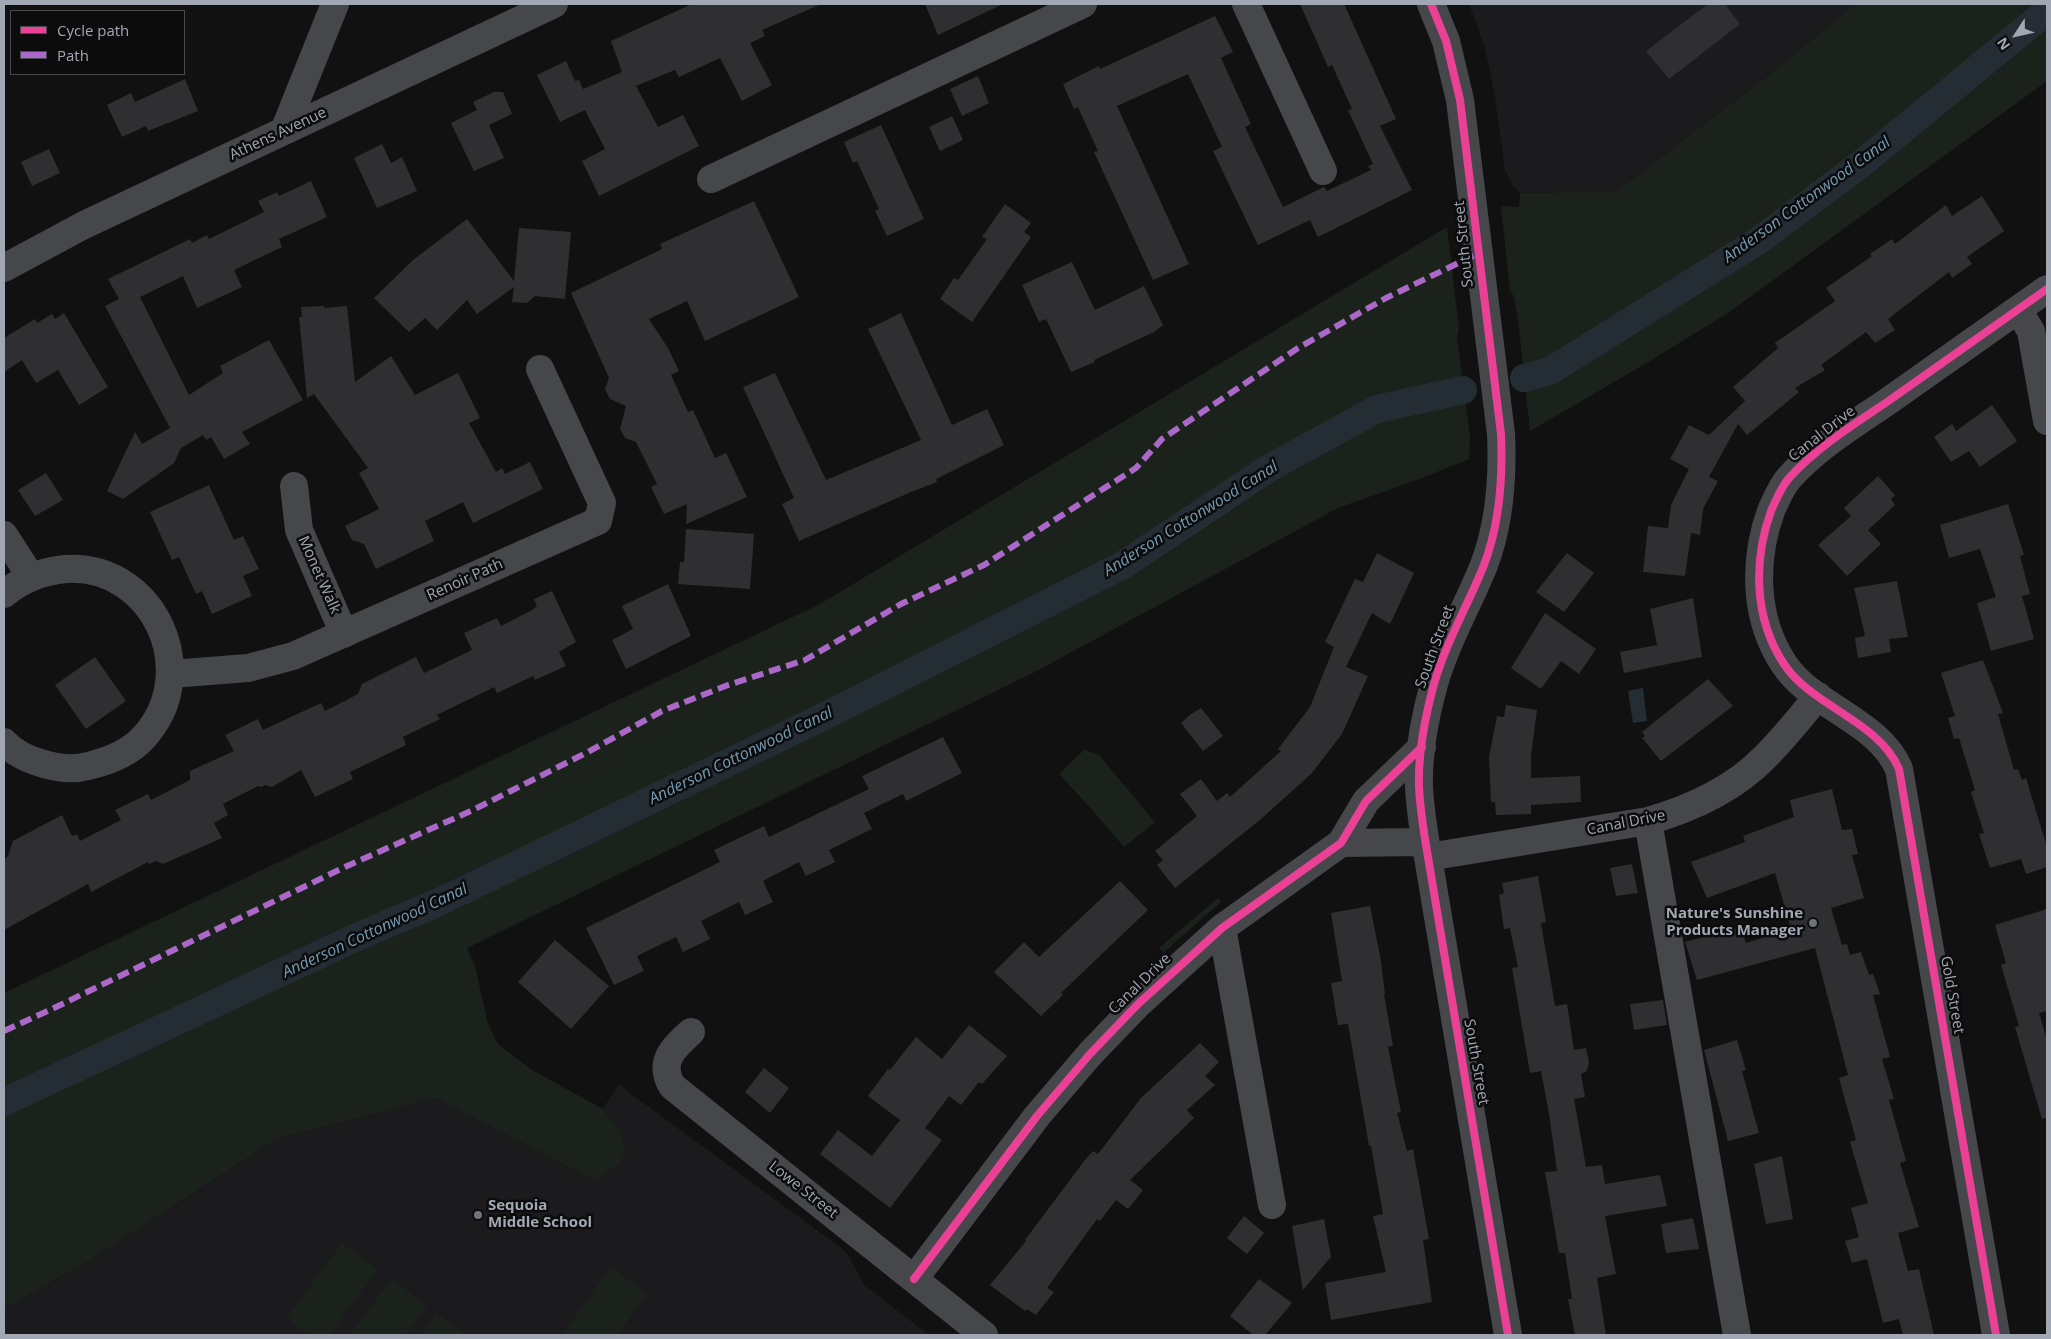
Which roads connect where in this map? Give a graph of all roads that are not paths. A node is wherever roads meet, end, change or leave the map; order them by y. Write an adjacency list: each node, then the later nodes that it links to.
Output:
1 (335, 4): 6 (street)
2 (1083, 4): 8 (street)
3 (1246, 4): 7 (street)
4 (1431, 4): 22 (street, South Street)
5 (543, 6): 6 (street, Athens Avenue)
6 (284, 131): 9 (street, Athens Avenue)
7 (1323, 171)
8 (711, 179)
9 (4, 268)
10 (2047, 289): 11 (street, Canal Drive)
11 (2018, 310): 13 (street); 20 (street, Canal Drive)
12 (540, 369): 18 (street, Renoir Path)
13 (2047, 421)
14 (294, 486): 18 (street, Monet Walk)
15 (4, 535): 16 (street)
16 (32, 577): 17 (street); 19 (street)
17 (4, 594)
18 (344, 634): 19 (street, Renoir Path)
19 (171, 674): 21 (street)
20 (1818, 696): 23 (street, Canal Drive); 33 (street, Gold Street)
21 (5, 745)
22 (1422, 747): 24 (street, Canal Drive); 25 (street, South Street)
23 (1648, 821): 25 (street, Canal Drive); 32 (street)
24 (1341, 843): 25 (street, Canal Drive); 26 (street, Canal Drive)
25 (1426, 850): 31 (street, South Street)
26 (1222, 928): 28 (street); 29 (street, Canal Drive)
27 (691, 1032): 29 (street, Lowe Street)
28 (1272, 1205)
29 (914, 1279): 30 (street, Lowe Street)
30 (984, 1335)
31 (1508, 1335)
32 (1737, 1335)
33 (1996, 1335)

